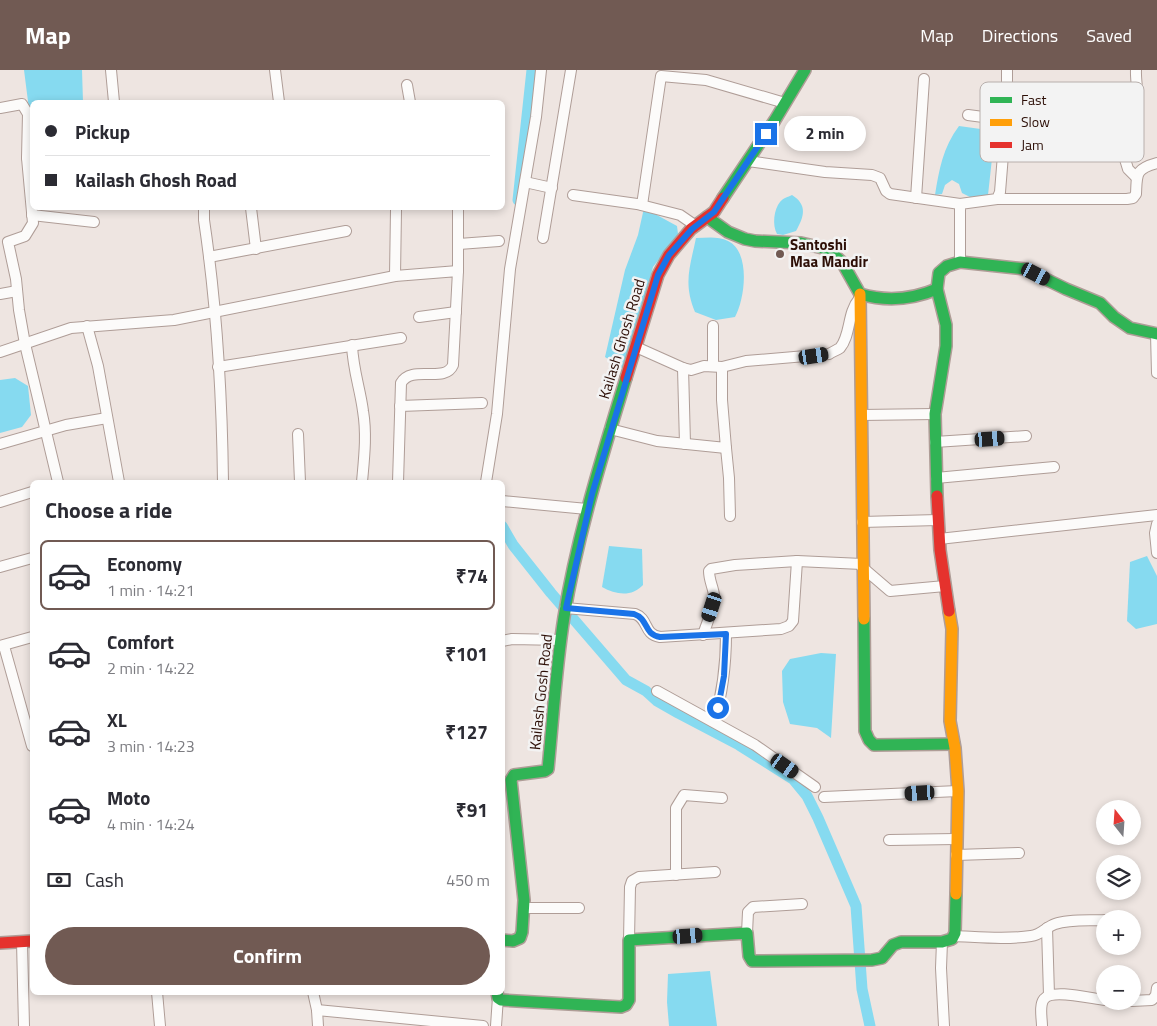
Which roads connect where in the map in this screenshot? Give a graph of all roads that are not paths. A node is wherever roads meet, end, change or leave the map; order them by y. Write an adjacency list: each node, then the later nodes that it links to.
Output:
1 (112, 70): 8 (street)
2 (275, 70): 9 (street)
3 (541, 70): 21 (street)
4 (572, 70): 22 (street)
5 (805, 70): 11 (street, Kailash Ghosh Road)
6 (924, 79): 24 (street)
7 (407, 85): 10 (street)
8 (114, 100)
9 (279, 100)
10 (410, 100)
11 (785, 103): 16 (street, Kailash Ghosh Road); 27 (street)
12 (0, 108): 15 (street)
13 (968, 115): 14 (street)
14 (980, 117)
15 (30, 158)
16 (748, 161): 24 (street); 34 (street, Kailash Ghosh Road)
17 (1002, 162): 25 (street)
18 (1126, 162): 20 (street)
19 (1157, 163): 20 (street)
20 (1136, 177): 25 (street)
21 (525, 182): 22 (street); 87 (street)
22 (552, 188): 38 (street)
23 (573, 195): 27 (street)
24 (916, 198): 26 (street)
25 (997, 199): 26 (street)
26 (960, 204): 44 (street)
27 (642, 205): 36 (street)
28 (32, 210): 33 (street)
29 (204, 210): 43 (street)
30 (251, 210): 42 (street)
31 (396, 210): 46 (street)
32 (458, 210): 41 (street)
33 (32, 215): 35 (street); 40 (street)
34 (707, 218): 36 (street, Kailash Ghosh Road); 50 (street)
35 (94, 222)
36 (696, 226): 60 (street, Kailash Ghosh Road)
37 (346, 231): 42 (street)
38 (543, 238)
39 (499, 241): 41 (street)
40 (4, 242): 48 (street)
41 (459, 244): 45 (street)
42 (256, 249): 43 (street)
43 (209, 256): 51 (street)
44 (960, 262): 47 (street); 56 (street)
45 (458, 271): 46 (street); 52 (street)
46 (395, 276): 51 (street)
47 (937, 289): 50 (street); 69 (street)
48 (17, 291): 49 (street); 58 (street)
49 (0, 294)
50 (859, 297): 62 (street); 68 (street)
51 (214, 312): 54 (street); 63 (street)
52 (456, 312): 53 (street); 67 (street)
53 (419, 317)
54 (87, 326): 58 (street); 70 (street)
55 (713, 326): 62 (street)
56 (1156, 334): 65 (street)
57 (401, 338): 59 (street)
58 (25, 344): 61 (street); 72 (street)
59 (352, 345): 63 (street); 85 (street)
60 (636, 347): 64 (street); 71 (street, Kailash Ghosh Road)
61 (0, 352)
62 (717, 366): 64 (street); 78 (street)
63 (218, 367): 83 (street)
64 (683, 368): 77 (street)
65 (1157, 373)
66 (482, 402): 67 (street)
67 (400, 406): 86 (street)
68 (861, 414): 69 (street); 95 (street)
69 (935, 414): 75 (street)
70 (107, 418): 72 (street); 82 (street)
71 (610, 429): 77 (street); 91 (street, Kailash Ghosh Road)
72 (44, 431): 76 (street); 81 (street)
73 (298, 434): 84 (street)
74 (1026, 436): 75 (street)
75 (935, 442): 80 (street)
76 (0, 444)
77 (685, 444): 78 (street)
78 (726, 448): 93 (street)
79 (1054, 467): 80 (street)
80 (936, 478): 94 (street)
81 (57, 480)
82 (119, 480)
83 (223, 480)
84 (300, 480)
85 (362, 480)
86 (398, 480)
87 (486, 480)
88 (30, 493): 90 (street)
89 (505, 501): 91 (street)
90 (0, 502)
91 (587, 509): 104 (street, Kailash Ghosh Road)
92 (1157, 515): 97 (street)
93 (730, 516)
94 (938, 520): 95 (street); 97 (street)
95 (862, 522): 101 (street)
96 (1157, 524): 98 (street)
97 (939, 539): 103 (street)
98 (1157, 553)
99 (30, 559): 102 (street)
100 (797, 561): 101 (street); 105 (street); 106 (street)
101 (862, 565): 103 (street); 114 (street)
102 (0, 567)
103 (945, 586): 114 (street)
104 (566, 609): 106 (street); 109 (street, Kailash Gosh Road)
105 (726, 634): 106 (street); 112 (street)
106 (703, 635)
107 (30, 638): 110 (street)
108 (505, 640): 109 (street)
109 (561, 640): 126 (street, Kailash Gosh Road)
110 (2, 646): 113 (street)
111 (657, 691): 112 (street)
112 (714, 722): 115 (street)
113 (30, 739)
114 (954, 744): 116 (street)
115 (815, 787)
116 (958, 791): 118 (street); 119 (street)
117 (722, 798): 124 (street)
118 (824, 798)
119 (956, 839): 120 (street); 122 (street)
120 (889, 840)
121 (1019, 853): 122 (street)
122 (956, 855): 131 (street)
123 (715, 872): 124 (street)
124 (676, 875): 133 (street)
125 (802, 904): 130 (street)
126 (524, 908): 127 (street); 132 (street, Kailash Gosh Road)
127 (579, 908)
128 (1096, 920): 129 (street)
129 (1047, 928): 131 (street); 141 (street)
130 (747, 933): 133 (street); 135 (street)
131 (954, 936): 135 (street)
132 (505, 940)
133 (629, 940): 140 (street)
134 (27, 941): 136 (street); 145 (street)
135 (942, 942): 150 (street)
136 (0, 943)
137 (1157, 988): 143 (street)
138 (157, 995): 146 (street)
139 (314, 995): 144 (street)
140 (498, 995): 149 (street)
141 (1049, 995): 142 (street); 151 (street)
142 (1096, 999)
143 (1141, 1001)
144 (317, 1010): 147 (street); 148 (street)
145 (24, 1026)
146 (160, 1026)
147 (318, 1026)
148 (483, 1026)
149 (496, 1026)
150 (944, 1026)
151 (1042, 1026)

